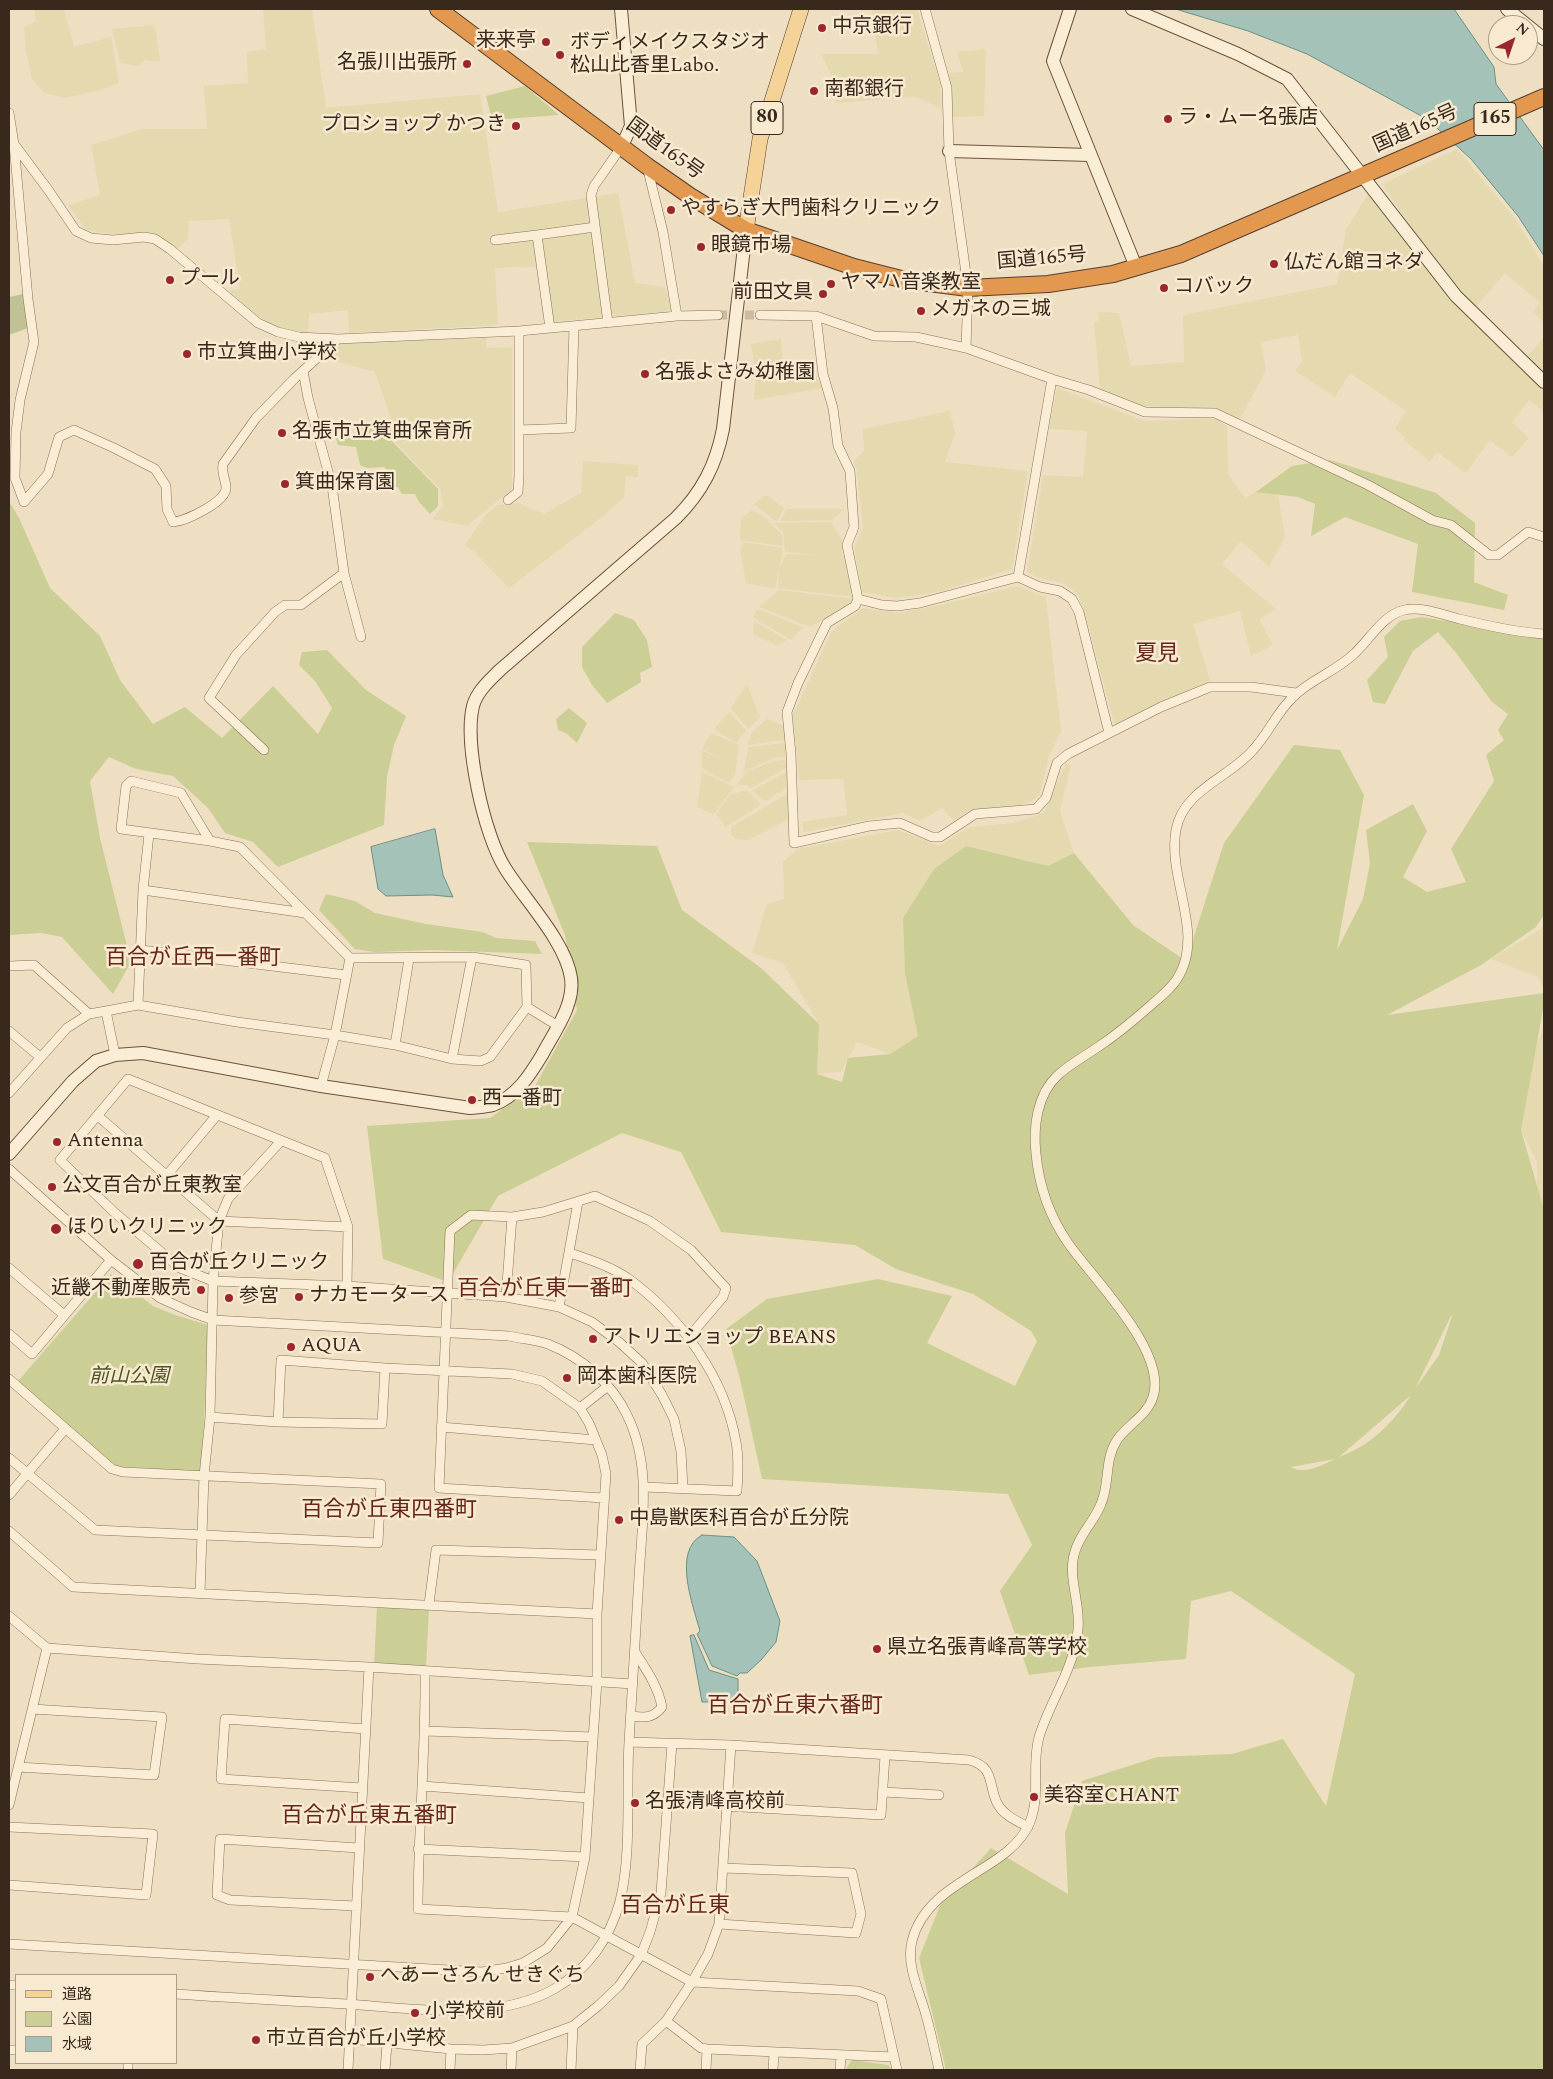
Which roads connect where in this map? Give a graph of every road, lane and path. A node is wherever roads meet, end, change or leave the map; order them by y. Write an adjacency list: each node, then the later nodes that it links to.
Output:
1 (438, 9): 12 (highway, 国道165号 / 165)
2 (622, 9): 12 (street)
3 (801, 9): 18 (main road, 80)
4 (925, 9): 13 (street)
5 (1070, 9): 14 (street)
6 (1132, 9): 16 (street)
7 (1507, 9): 8 (street)
8 (1544, 39)
9 (1544, 97): 16 (highway, 国道165号 / 165)
10 (9, 113): 11 (street)
11 (14, 144): 31 (street); 33 (street)
12 (622, 146): 15 (highway, 国道165号 / 165); 17 (street)
13 (949, 151): 14 (street); 22 (street)
14 (1090, 155): 21 (street)
15 (648, 166): 18 (highway, 国道165号 / 165); 25 (street)
16 (1362, 177): 21 (highway, 国道165号 / 165); 35 (street)
17 (596, 227): 19 (street); 27 (street)
18 (746, 230): 22 (highway, 国道165号 / 165); 61 (street)
19 (538, 235): 20 (street); 29 (street)
20 (495, 240)
21 (1136, 267): 22 (highway, 国道165号 / 165)
22 (968, 288): 32 (street)
23 (718, 315): 25 (street)
24 (760, 315): 26 (street)
25 (677, 316): 27 (street)
26 (816, 316): 32 (street); 41 (street)
27 (608, 323): 28 (street)
28 (574, 326): 29 (street); 36 (street)
29 (550, 328): 30 (street)
30 (519, 331): 31 (street); 36 (street)
31 (338, 339): 33 (street)
32 (966, 348): 34 (street)
33 (303, 371): 39 (street)
34 (1052, 379): 38 (street); 40 (street)
35 (1544, 382)
36 (519, 430): 37 (street)
37 (508, 500)
38 (1544, 536)
39 (344, 574): 43 (street); 46 (street)
40 (1018, 577): 41 (street); 45 (street)
41 (858, 599): 45 (street)
42 (1544, 634): 44 (street)
43 (361, 637)
44 (1296, 693): 45 (street); 141 (street)
45 (1109, 733)
46 (264, 750)
47 (149, 834): 48 (street); 48 (street); 49 (street)
48 (210, 840): 50 (street)
49 (143, 890): 50 (street); 51 (street)
50 (306, 913): 53 (street)
51 (140, 950): 56 (street); 57 (street)
52 (472, 957): 54 (street); 58 (street); 67 (street)
53 (350, 958): 54 (street); 56 (street)
54 (409, 959): 64 (street)
55 (9, 966): 60 (street)
56 (346, 975): 63 (street)
57 (138, 1005): 59 (street); 63 (street)
58 (527, 1007): 61 (street); 67 (street)
59 (106, 1011): 60 (street); 65 (street)
60 (89, 1014): 66 (street)
61 (558, 1026): 68 (street)
62 (9, 1031): 66 (street)
63 (335, 1035): 64 (street); 68 (street)
64 (395, 1045): 67 (street)
65 (115, 1054): 68 (street); 73 (street)
66 (40, 1057): 69 (street)
67 (452, 1059)
68 (321, 1086)
69 (9, 1094)
70 (217, 1115): 71 (street); 72 (street); 75 (street)
71 (98, 1116): 75 (street); 83 (street)
72 (281, 1141): 78 (street); 79 (street)
73 (9, 1154)
74 (9, 1170): 81 (street)
75 (167, 1175): 78 (street)
76 (578, 1202): 77 (street); 80 (street); 92 (street)
77 (512, 1217): 85 (street); 86 (street)
78 (219, 1221): 79 (street); 83 (street)
79 (348, 1227): 84 (street)
80 (570, 1253): 87 (street); 92 (street)
81 (111, 1260): 88 (street); 89 (street)
82 (9, 1268): 88 (street)
83 (213, 1281): 84 (street); 89 (street)
84 (347, 1286): 85 (street)
85 (447, 1294): 86 (street); 91 (street)
86 (506, 1297): 87 (street)
87 (559, 1308): 107 (street)
88 (64, 1315): 90 (street)
89 (213, 1320): 91 (street); 98 (street)
90 (9, 1334)
91 (445, 1334): 94 (street); 96 (street)
92 (688, 1338): 107 (street)
93 (385, 1368): 94 (street); 99 (street); 99 (street)
94 (443, 1371): 97 (street); 100 (street)
95 (9, 1379): 101 (street)
96 (608, 1386): 97 (street); 106 (street)
97 (580, 1408): 102 (street)
98 (210, 1417): 99 (street); 105 (street)
99 (278, 1422)
100 (441, 1427): 102 (street); 109 (street)
101 (65, 1429): 104 (street); 105 (street)
102 (596, 1440): 109 (street)
103 (9, 1458): 104 (street)
104 (26, 1474): 108 (street); 111 (street)
105 (204, 1476): 111 (street); 111 (street)
106 (644, 1487): 107 (street); 118 (street)
107 (683, 1489)
108 (9, 1494)
109 (604, 1498): 112 (street)
110 (9, 1531): 113 (street)
111 (201, 1536): 113 (street)
112 (600, 1555): 114 (street); 115 (street)
113 (200, 1593): 114 (street)
114 (429, 1604): 115 (street)
115 (597, 1614): 121 (street)
116 (9, 1616): 117 (street)
117 (47, 1648): 119 (street); 123 (street)
118 (635, 1651): 122 (street); 124 (street)
119 (369, 1667): 120 (street); 125 (street)
120 (426, 1672): 121 (street); 126 (street)
121 (597, 1681): 122 (street); 127 (street)
122 (633, 1684): 124 (street)
123 (32, 1709): 132 (street); 132 (street)
124 (632, 1716): 128 (street)
125 (366, 1730): 134 (street); 134 (street)
126 (426, 1731): 127 (street); 133 (street)
127 (593, 1737): 137 (street)
128 (629, 1742): 129 (street); 150 (street)
129 (672, 1743): 130 (street); 152 (street)
130 (731, 1745): 131 (street); 139 (street)
131 (885, 1756): 135 (street); 141 (street)
132 (18, 1767): 138 (street)
133 (422, 1786): 137 (street); 143 (street)
134 (362, 1788): 142 (street)
135 (882, 1792): 136 (street); 139 (street)
136 (939, 1795)
137 (589, 1798): 144 (street)
138 (9, 1805)
139 (725, 1806): 145 (street)
140 (9, 1827): 146 (street)
141 (1028, 1827): 177 (street)
142 (359, 1848): 147 (street); 147 (street)
143 (418, 1848): 144 (street); 148 (street)
144 (585, 1857): 148 (street)
145 (723, 1868): 149 (street); 149 (street)
146 (9, 1885)
147 (356, 1906): 153 (street)
148 (572, 1918): 150 (street); 153 (street)
149 (719, 1924): 154 (street)
150 (607, 1936): 152 (street); 156 (street)
151 (9, 1944): 153 (street)
152 (641, 1955): 154 (street); 158 (street)
153 (353, 1963): 156 (street)
154 (692, 1982): 157 (street); 166 (street)
155 (178, 1994): 156 (street)
156 (351, 2004): 159 (street)
157 (666, 2021): 163 (street); 172 (street)
158 (573, 2026): 162 (street); 171 (street)
159 (350, 2039): 160 (street); 167 (street)
160 (387, 2044): 161 (street); 168 (street)
161 (451, 2048): 162 (street); 169 (street)
162 (512, 2048): 170 (street)
163 (707, 2049): 164 (street); 173 (street)
164 (774, 2053): 165 (street); 174 (street)
165 (841, 2056): 166 (street); 175 (street)
166 (894, 2057): 176 (street)
167 (348, 2070)
168 (385, 2070)
169 (450, 2070)
170 (511, 2070)
171 (571, 2070)
172 (640, 2070)
173 (706, 2070)
174 (773, 2070)
175 (840, 2070)
176 (897, 2070)
177 (939, 2070)

